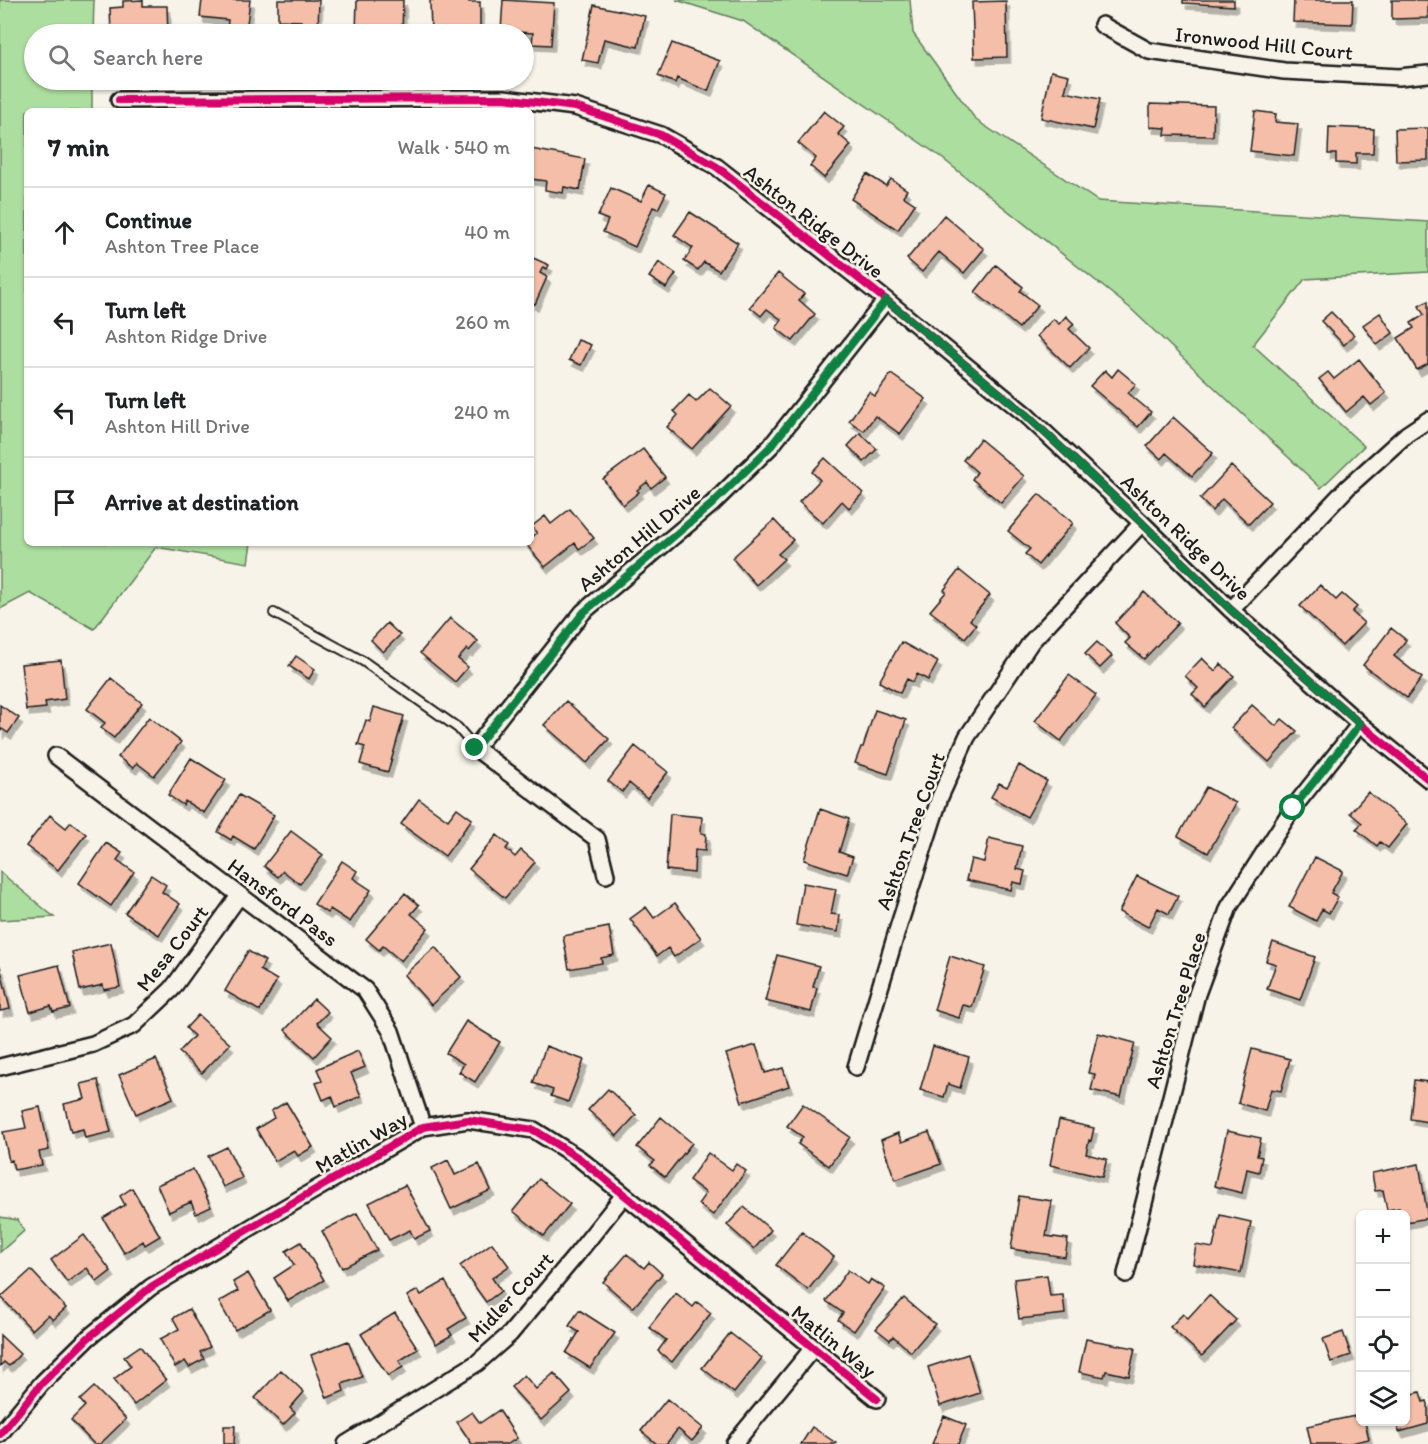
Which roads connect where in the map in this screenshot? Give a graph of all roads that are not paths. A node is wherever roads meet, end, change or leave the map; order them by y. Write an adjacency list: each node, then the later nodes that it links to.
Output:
1 (1102, 25): 2 (street, Ironwood Hill Court)
2 (1428, 74)
3 (119, 100): 4 (street, Ashton Ridge Drive)
4 (475, 105): 5 (street, Ashton Ridge Drive)
5 (886, 300): 7 (street, Ashton Ridge Drive); 11 (street, Ashton Hill Drive)
6 (1428, 420): 8 (street)
7 (1142, 523): 8 (street, Ashton Ridge Drive); 17 (street, Ashton Tree Court)
8 (1231, 610): 10 (street, Ashton Ridge Drive)
9 (274, 613): 11 (lane)
10 (1360, 724): 13 (street, Ashton Ridge Drive); 20 (street, Ashton Tree Place)
11 (475, 748): 14 (street)
12 (56, 756): 15 (street, Hansford Pass)
13 (1428, 780)
14 (606, 875)
15 (239, 896): 16 (street, Mesa Court); 18 (street, Hansford Pass)
16 (0, 1067)
17 (856, 1067)
18 (423, 1127): 19 (street, Matlin Way); 23 (street, Matlin Way)
19 (624, 1195): 21 (street, Matlin Way); 24 (street, Midler Court)
20 (1126, 1274)
21 (813, 1347): 22 (street, Matlin Way); 25 (street)
22 (877, 1400)
23 (0, 1434)
24 (346, 1444)
25 (734, 1444)

